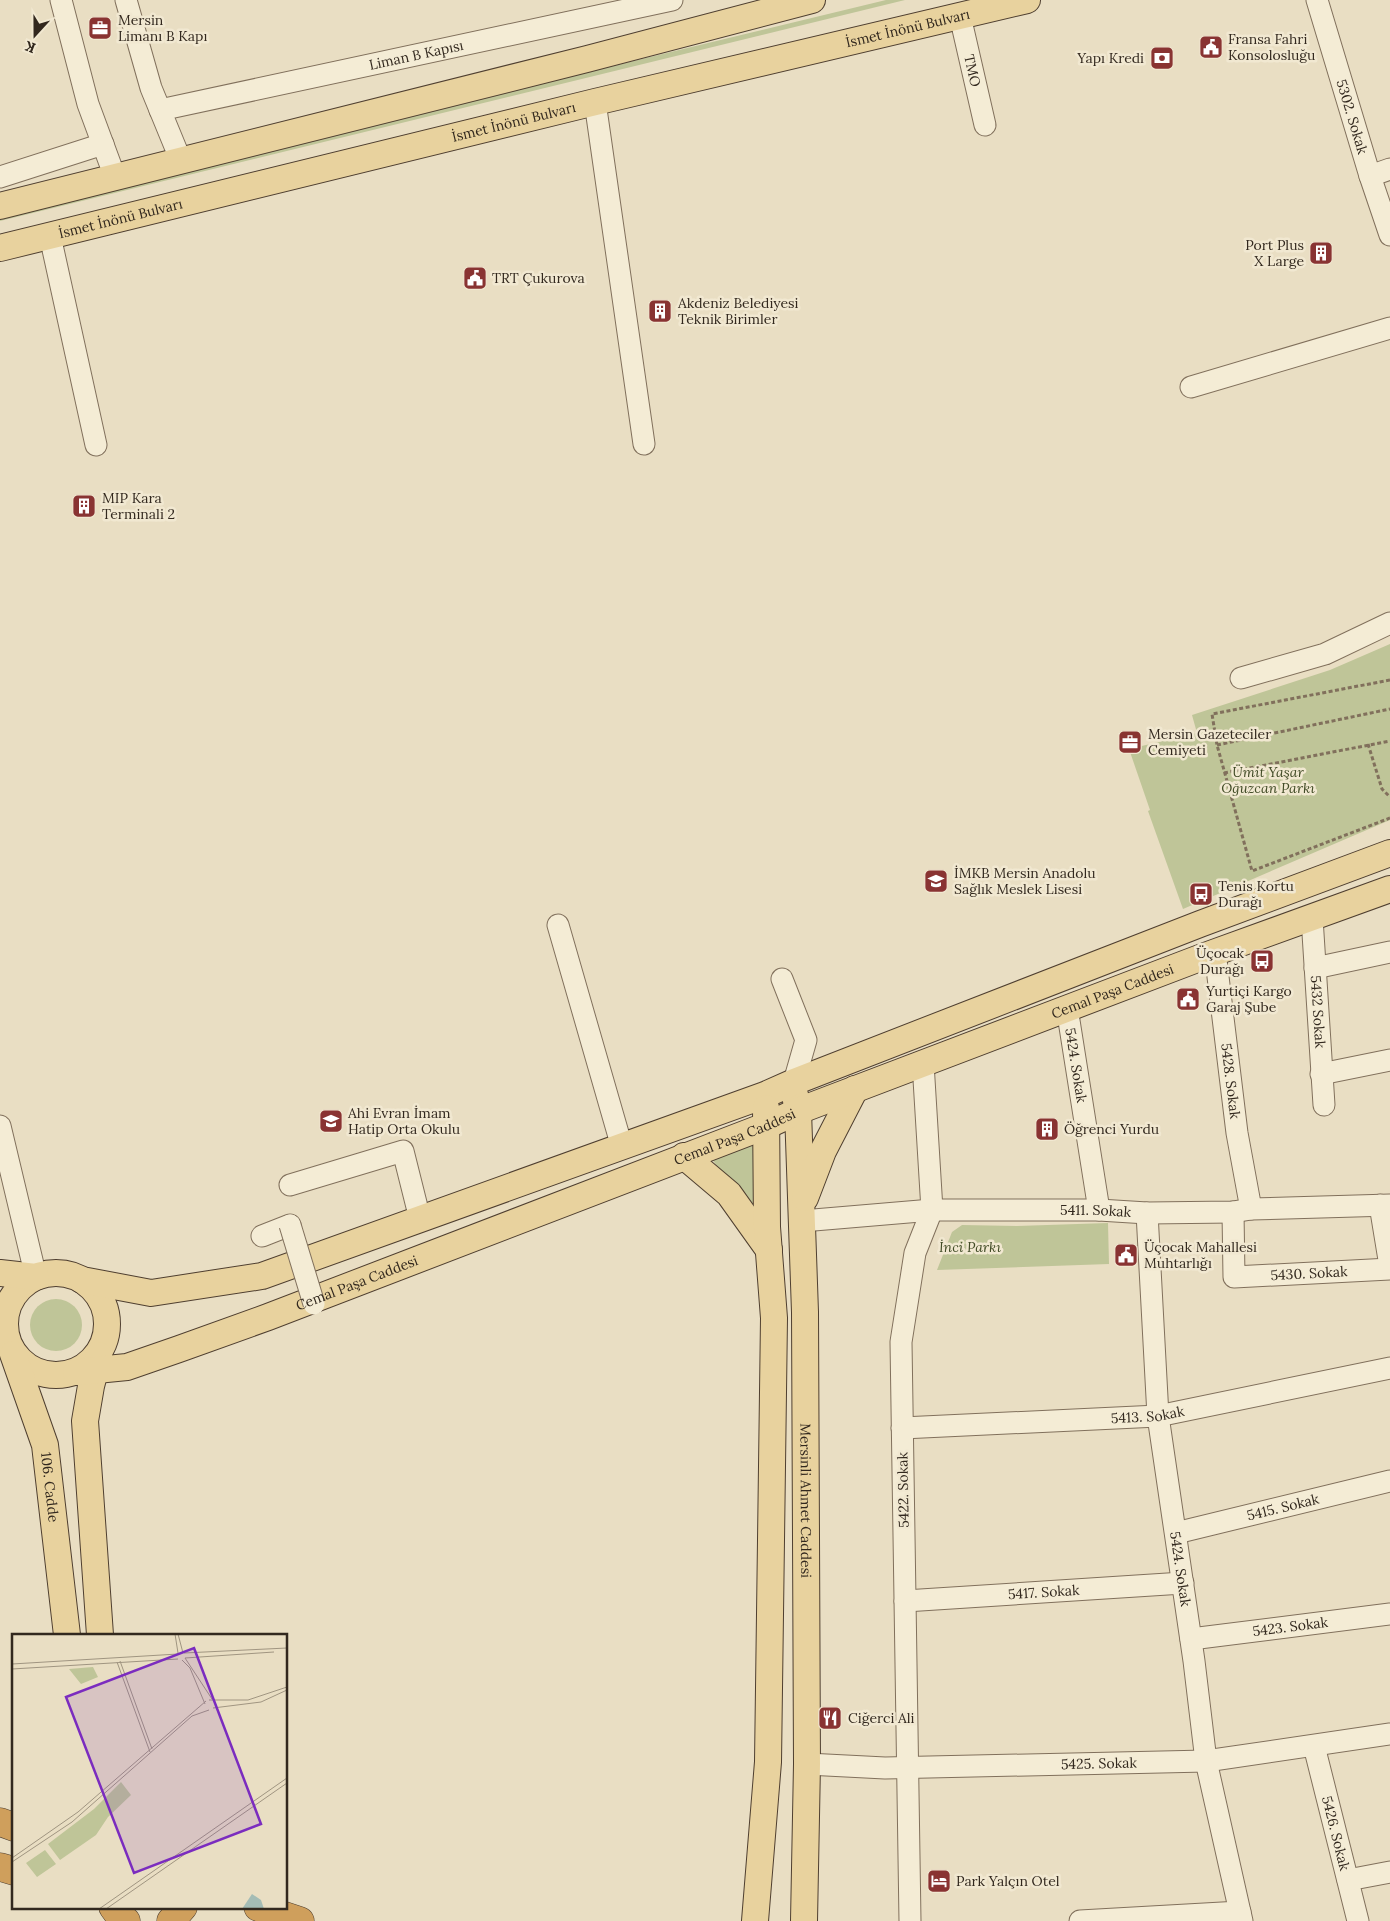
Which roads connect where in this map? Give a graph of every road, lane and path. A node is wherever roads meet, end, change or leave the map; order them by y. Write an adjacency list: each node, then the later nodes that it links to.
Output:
1 (61, 0): 11 (street)
2 (126, 0): 9 (street)
3 (672, 0): 9 (street, Liman B Kapısı)
4 (812, 0): 12 (main road)
5 (1027, 0): 7 (main road, İsmet İnönü Bulvarı)
6 (1317, 0): 14 (street, 5302. Sokak)
7 (960, 16): 8 (main road, İsmet İnönü Bulvarı); 10 (street, TMO)
8 (595, 102): 19 (main road, İsmet İnönü Bulvarı); 23 (street)
9 (160, 110): 12 (street)
10 (985, 125)
11 (103, 144): 15 (street); 16 (street)
12 (181, 162): 16 (main road)
13 (1390, 169): 14 (street)
14 (1370, 176): 18 (street, 5302. Sokak)
15 (0, 177)
16 (115, 178): 17 (main road)
17 (0, 206)
18 (1390, 235)
19 (50, 236): 20 (main road, İsmet İnönü Bulvarı); 24 (street)
20 (0, 248)
21 (1390, 328): 22 (street)
22 (1191, 387)
23 (644, 444)
24 (96, 445)
25 (1390, 623): 26 (street)
26 (1241, 678)
27 (1390, 680): 31 (path)
28 (1390, 709): 31 (path)
29 (1390, 741): 30 (path)
30 (1368, 744): 32 (path); 33 (path)
31 (1217, 745): 32 (path)
32 (1224, 773): 34 (path)
33 (1390, 798)
34 (1390, 818)
35 (1390, 853): 47 (main road, Cemal Paşa Caddesi)
36 (1390, 890): 37 (main road, Cemal Paşa Caddesi)
37 (1312, 918): 39 (main road, Cemal Paşa Caddesi); 41 (street, 5432 Sokak)
38 (558, 925): 54 (street)
39 (1215, 952): 43 (main road, Cemal Paşa Caddesi); 61 (street, 5428. Sokak)
40 (1390, 952): 41 (street)
41 (1315, 968): 46 (street, 5432 Sokak)
42 (782, 979): 47 (street)
43 (1067, 1008): 45 (main road, Cemal Paşa Caddesi); 60 (street, 5424. Sokak)
44 (1390, 1060): 46 (street)
45 (923, 1063): 48 (main road, Cemal Paşa Caddesi); 59 (street, 5422. Sokak)
46 (1321, 1074): 50 (street, 5432 Sokak)
47 (794, 1082): 49 (main road, Cemal Paşa Caddesi); 51 (main road, Mersinli Ahmet Caddesi)
48 (855, 1089): 51 (main road, Cemal Paşa Caddesi); 63 (main road)
49 (765, 1095): 52 (main road); 54 (main road, Cemal Paşa Caddesi)
50 (1324, 1104)
51 (798, 1111): 52 (main road, Cemal Paşa Caddesi); 63 (main road, Mersinli Ahmet Caddesi)
52 (768, 1125): 55 (main road, Cemal Paşa Caddesi); 66 (main road)
53 (0, 1126): 56 (street)
54 (622, 1147): 64 (main road, Cemal Paşa Caddesi)
55 (684, 1156): 66 (main road); 71 (main road, Cemal Paşa Caddesi)
56 (6, 1176): 69 (street)
57 (290, 1184): 64 (street)
58 (1385, 1205): 61 (street, 5411. Sokak); 67 (street)
59 (932, 1210): 60 (street, 5411. Sokak); 63 (street, 5411. Sokak); 76 (street, 5422. Sokak)
60 (1098, 1210): 62 (street, 5411. Sokak)
61 (1242, 1210): 62 (street, 5411. Sokak); 67 (street, 5430. Sokak)
62 (1147, 1213): 75 (street, 5424. Sokak)
63 (801, 1215): 86 (main road, Mersinli Ahmet Caddesi)
64 (420, 1219): 70 (main road, Cemal Paşa Caddesi)
65 (262, 1236): 71 (street, bridge)
66 (769, 1250): 85 (main road)
67 (1390, 1268)
68 (0, 1273): 69 (main road)
69 (36, 1277): 70 (main road); 72 (main road)
70 (82, 1280): 73 (main road)
71 (281, 1312): 73 (main road, Cemal Paşa Caddesi)
72 (9, 1360): 73 (main road); 82 (main road, 106. Cadde)
73 (91, 1364): 83 (main road)
74 (1390, 1368): 75 (street, 5413. Sokak)
75 (1158, 1416): 76 (street, 5413. Sokak); 78 (street, 5424. Sokak)
76 (902, 1428): 80 (street, 5422. Sokak)
77 (1390, 1481): 78 (street, 5415. Sokak)
78 (1176, 1533): 79 (street, 5424. Sokak)
79 (1183, 1583): 80 (street, 5417. Sokak); 84 (street, 5424. Sokak)
80 (905, 1601): 91 (street, 5422. Sokak)
81 (1390, 1614): 84 (street, 5423. Sokak)
82 (67, 1634)
83 (100, 1634)
84 (1191, 1640): 89 (street, 5424. Sokak)
85 (769, 1685): 86 (main road); 99 (main road)
86 (806, 1709): 90 (main road, Mersinli Ahmet Caddesi)
87 (1390, 1734): 88 (street, 5425. Sokak)
88 (1314, 1746): 89 (street, 5425. Sokak); 93 (street, 5426. Sokak)
89 (1206, 1761): 91 (street, 5425. Sokak); 96 (street, 5424. Sokak)
90 (807, 1764): 91 (street, 5425. Sokak); 100 (main road, Mersinli Ahmet Caddesi)
91 (907, 1767): 101 (street, 5422. Sokak)
92 (1390, 1872): 93 (street)
93 (1348, 1880): 103 (street, 5426. Sokak)
94 (182, 1908): 97 (highway)
95 (261, 1908): 98 (highway)
96 (1241, 1917): 102 (street)
97 (171, 1921)
98 (300, 1921)
99 (755, 1921)
100 (804, 1921)
101 (910, 1921)
102 (1080, 1921)
103 (1358, 1921)

